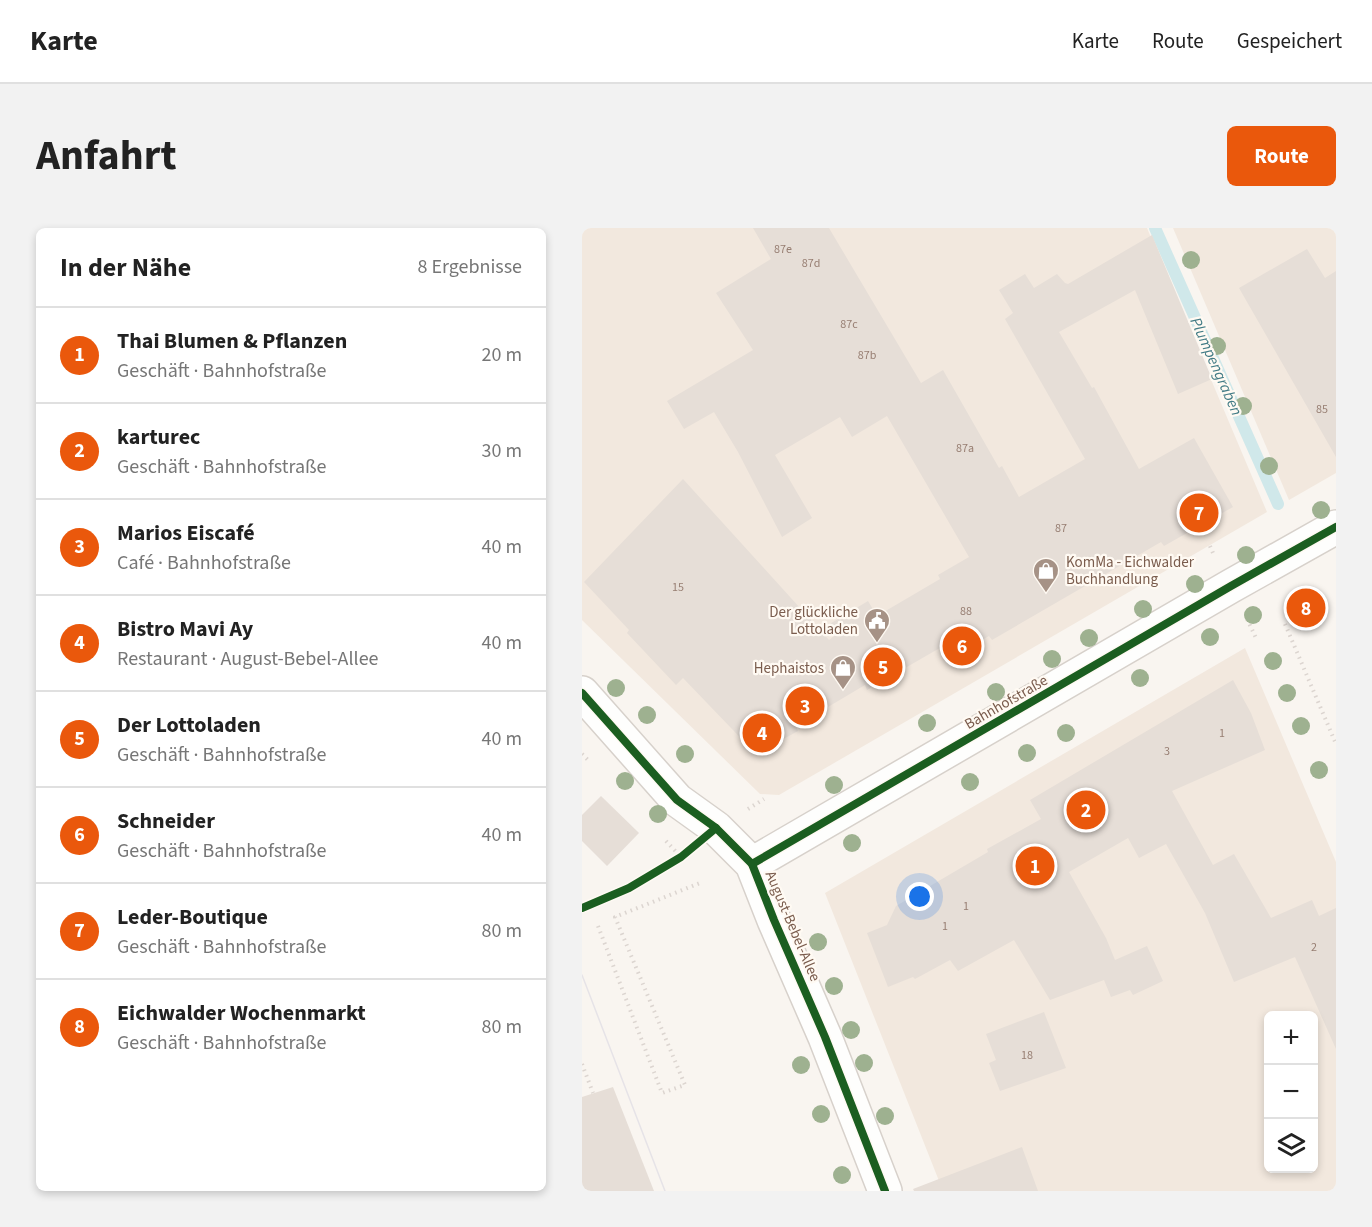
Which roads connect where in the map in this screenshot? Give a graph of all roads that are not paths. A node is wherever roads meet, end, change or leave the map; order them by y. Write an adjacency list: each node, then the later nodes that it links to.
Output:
1 (1336, 527): 3 (street, Bahnhofstraße)
2 (582, 693): 3 (street, August-Bebel-Allee)
3 (752, 864): 4 (street, August-Bebel-Allee)
4 (885, 1191)

